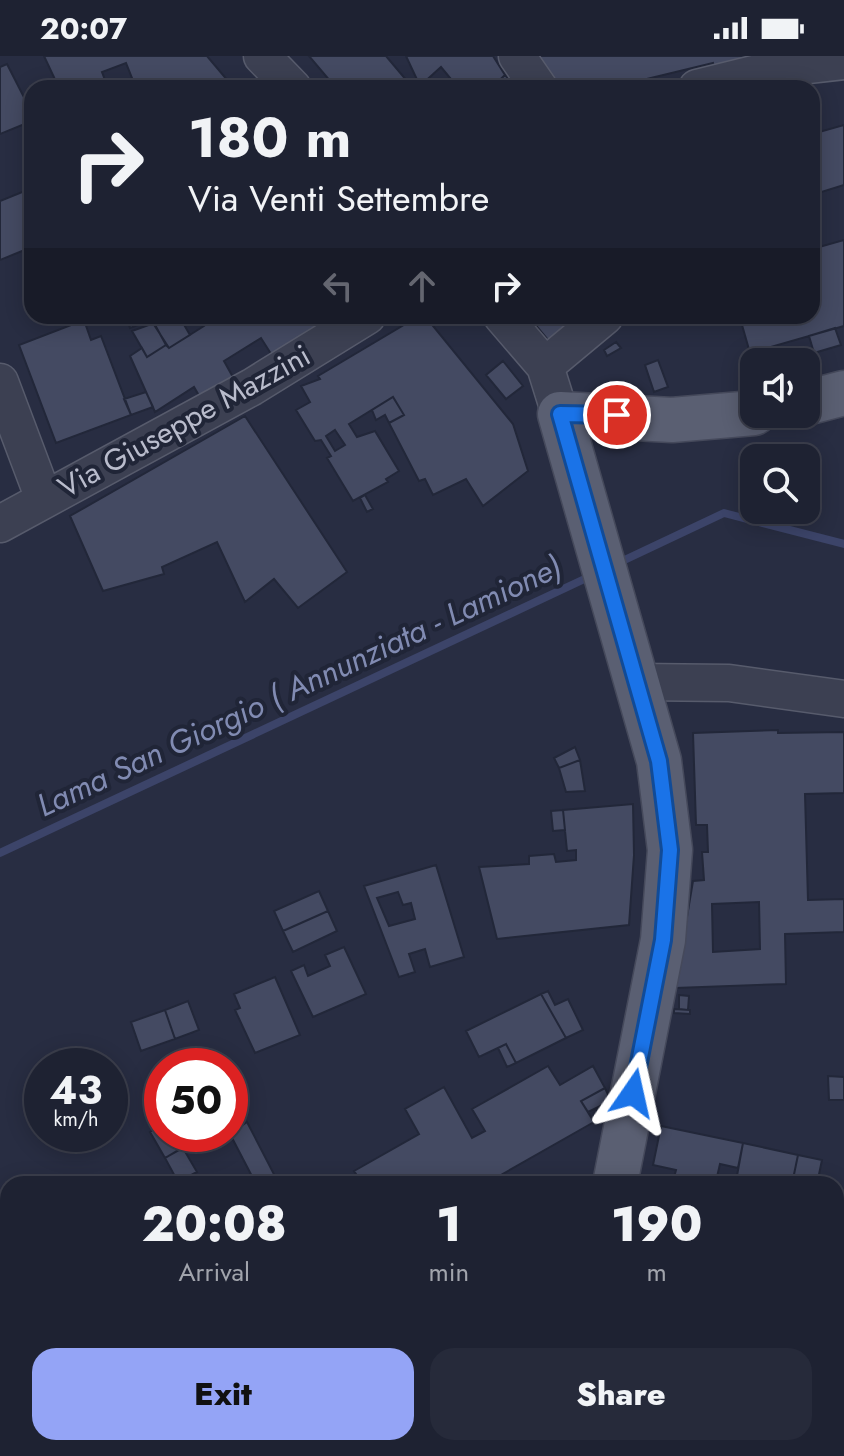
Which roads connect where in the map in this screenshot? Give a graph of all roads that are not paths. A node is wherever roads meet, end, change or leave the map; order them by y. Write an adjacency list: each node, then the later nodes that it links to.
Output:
1 (262, 56): 5 (street)
2 (517, 56): 6 (street)
3 (844, 61): 4 (street)
4 (772, 62): 7 (street)
5 (285, 80)
6 (534, 80)
7 (720, 80)
8 (354, 324): 17 (street, Via Giuseppe Mazzini)
9 (509, 324): 11 (street)
10 (595, 324): 11 (street)
11 (545, 366): 15 (street)
12 (0, 382): 17 (street)
13 (844, 393): 14 (main road)
14 (820, 399)
15 (560, 414): 16 (main road); 19 (main road)
16 (740, 414)
17 (44, 499): 18 (street, Via Giuseppe Mazzini)
18 (0, 524)
19 (637, 682): 20 (street); 21 (main road)
20 (844, 699)
21 (617, 1176)

